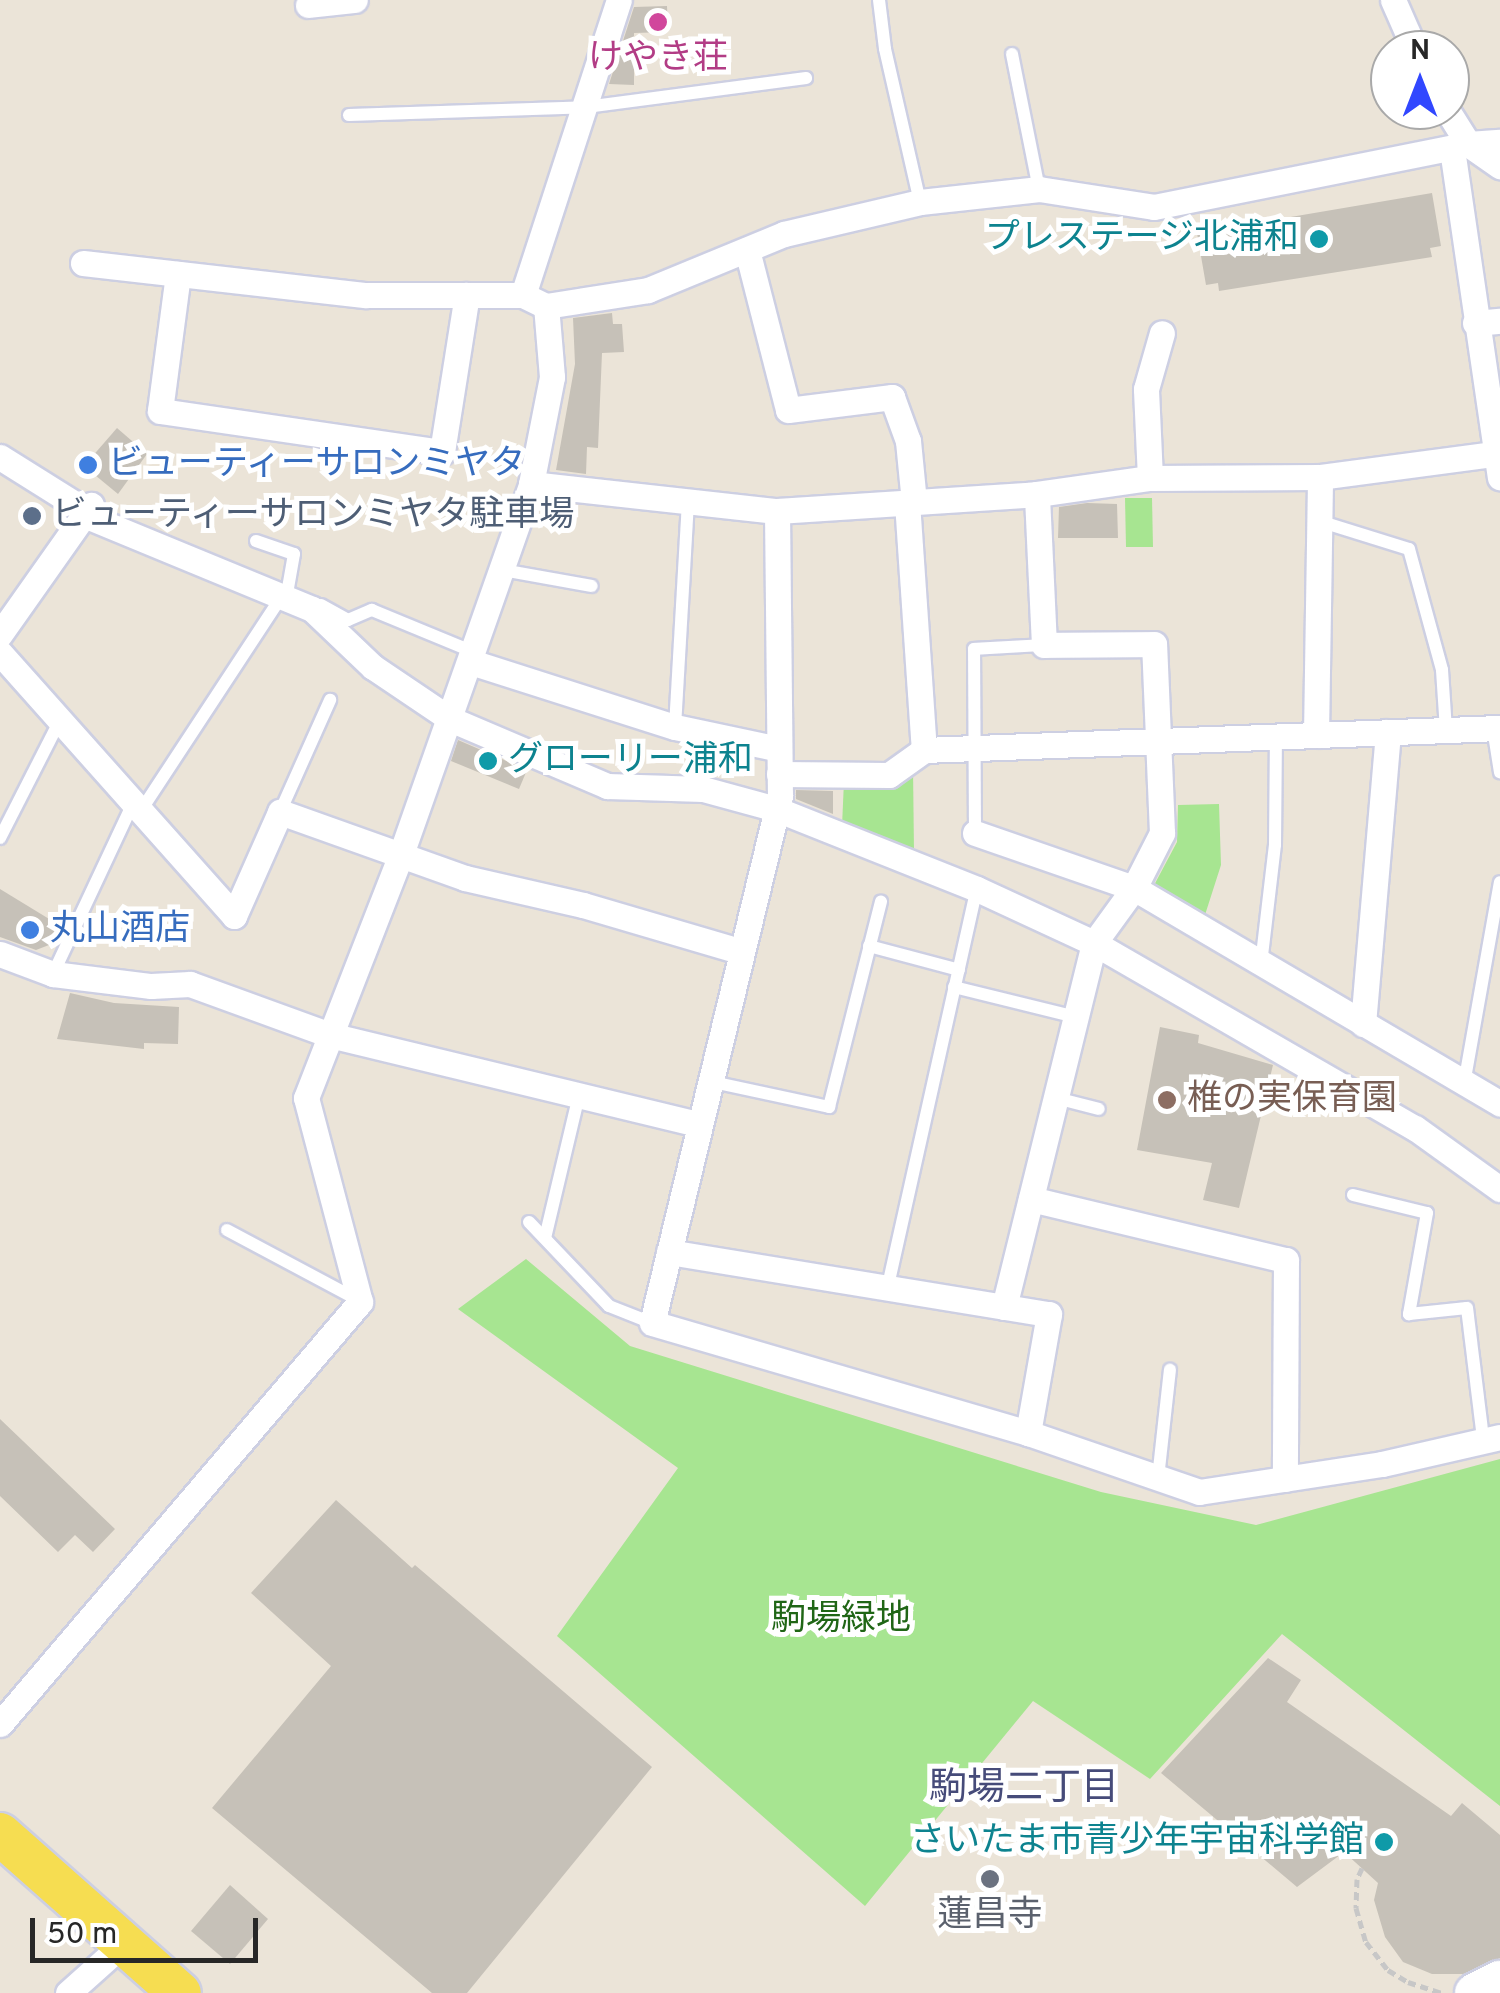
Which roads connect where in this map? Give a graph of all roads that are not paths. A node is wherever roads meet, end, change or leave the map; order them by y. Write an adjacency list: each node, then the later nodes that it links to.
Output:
1 (356, 0): 5 (street)
2 (619, 0): 9 (street)
3 (879, 0): 16 (lane)
4 (1393, 0): 6 (street)
5 (308, 5)
6 (1406, 30)
7 (1012, 54): 15 (lane)
8 (806, 78): 9 (lane)
9 (586, 107): 10 (lane); 21 (street)
10 (349, 115)
11 (1454, 130): 13 (street)
12 (1500, 142): 13 (street)
13 (1460, 146): 14 (street); 15 (street); 22 (street)
14 (1500, 166)
15 (1039, 189): 16 (street)
16 (920, 202): 17 (street)
17 (747, 250): 21 (street); 32 (street)
18 (83, 263): 19 (street)
19 (178, 274): 20 (street); 20 (street)
20 (467, 296): 21 (street)
21 (534, 301): 29 (street)
22 (1488, 322): 26 (street)
23 (1162, 332): 28 (street)
24 (0, 446): 33 (lane)
25 (0, 457): 33 (street)
26 (1498, 461): 27 (street)
27 (1320, 477): 28 (street); 35 (street)
28 (1150, 478): 30 (street)
29 (531, 484): 31 (street); 37 (street)
30 (1037, 494): 32 (street); 41 (street)
31 (688, 501): 34 (street); 47 (lane)
32 (911, 502): 34 (street); 55 (street)
33 (87, 510): 39 (street); 40 (street)
34 (777, 511): 56 (street)
35 (1319, 521): 49 (lane); 51 (street)
36 (256, 541): 39 (lane)
37 (502, 570): 38 (lane); 43 (street)
38 (592, 586)
39 (284, 593): 43 (lane); 45 (street); 58 (lane)
40 (0, 634)
41 (1044, 645): 53 (street); 54 (lane)
42 (0, 654): 46 (street)
43 (473, 657): 45 (street); 47 (street)
44 (330, 700): 60 (lane)
45 (450, 719): 59 (street); 63 (street)
46 (61, 720): 58 (street); 62 (lane)
47 (675, 728): 56 (street)
48 (1496, 728): 49 (street); 57 (lane)
49 (1446, 730): 50 (street)
50 (1388, 732): 51 (street); 77 (street)
51 (1316, 735): 52 (street)
52 (1276, 736): 53 (street); 72 (lane)
53 (1161, 741): 54 (street); 65 (street)
54 (977, 748): 55 (street); 61 (lane)
55 (924, 750): 56 (street)
56 (779, 761): 59 (street)
57 (1500, 772)
58 (136, 808): 60 (street); 74 (lane)
59 (776, 809): 66 (street); 70 (street)
60 (280, 812): 63 (street)
61 (975, 834): 65 (street)
62 (0, 838)
63 (400, 856): 70 (street); 78 (street)
64 (1500, 882): 80 (lane)
65 (1134, 888): 68 (street); 72 (street)
66 (977, 889): 68 (street); 73 (lane)
67 (881, 901): 69 (lane)
68 (1094, 944): 76 (street); 86 (street)
69 (870, 946): 73 (lane); 79 (lane)
70 (738, 952): 79 (street)
71 (0, 954): 74 (street)
72 (1261, 964): 77 (street)
73 (958, 970): 75 (lane)
74 (53, 974): 78 (street)
75 (954, 987): 76 (lane); 93 (lane)
76 (1076, 1017): 82 (street)
77 (1362, 1024): 80 (street)
78 (330, 1036): 81 (street); 94 (street)
79 (708, 1081): 85 (street)
80 (1464, 1084): 83 (street)
81 (579, 1095): 85 (street); 91 (lane)
82 (1056, 1098): 84 (lane); 88 (street)
83 (1500, 1104)
84 (1099, 1109)
85 (698, 1124): 92 (street)
86 (1500, 1190)
87 (1353, 1195): 99 (lane)
88 (1031, 1199): 95 (street); 101 (street)
89 (529, 1222): 91 (lane)
90 (228, 1230): 94 (lane)
91 (545, 1238): 96 (lane)
92 (669, 1252): 93 (street); 96 (street)
93 (886, 1290): 95 (street)
94 (360, 1302): 102 (street)
95 (1004, 1307): 98 (street)
96 (652, 1323): 98 (street)
97 (1170, 1370): 100 (lane)
98 (1028, 1433): 100 (street)
99 (1492, 1438): 101 (street)
100 (1158, 1478): 101 (street)
101 (1285, 1479)
102 (0, 1724)
103 (0, 1834): 104 (main road)
104 (104, 1968): 106 (street); 107 (main road)
105 (1500, 1980): 108 (street)
106 (68, 1993)
107 (180, 1993)
108 (1474, 1993)

